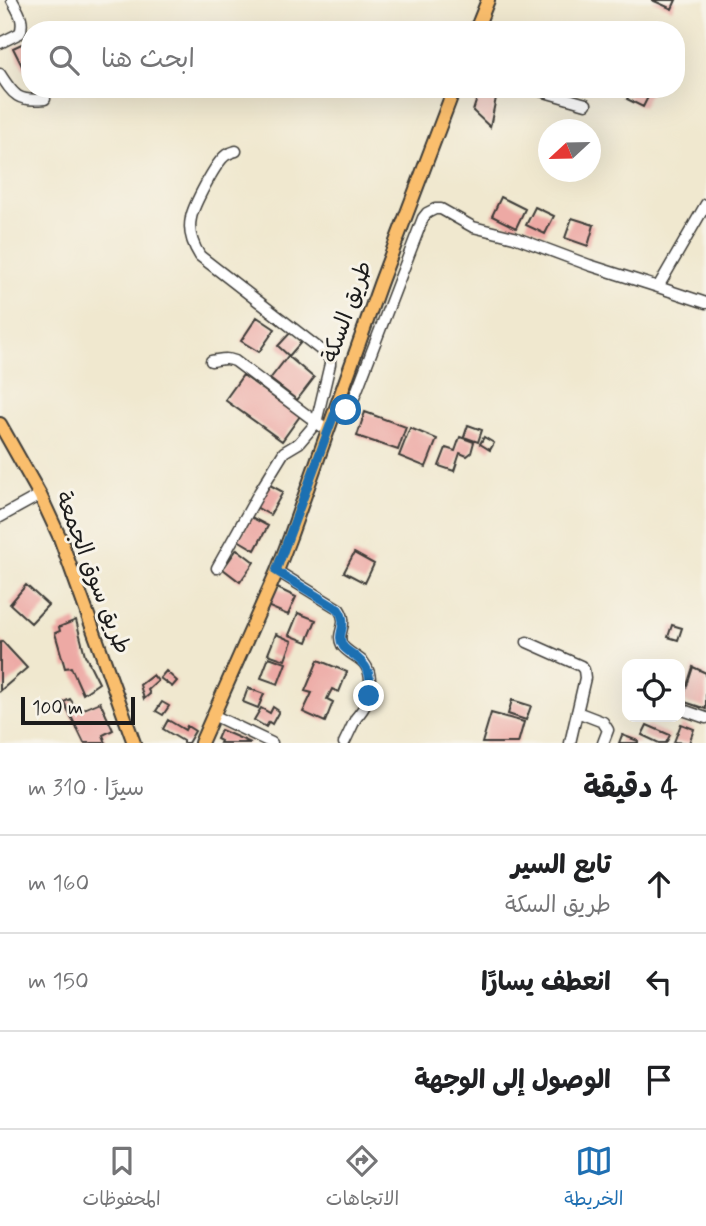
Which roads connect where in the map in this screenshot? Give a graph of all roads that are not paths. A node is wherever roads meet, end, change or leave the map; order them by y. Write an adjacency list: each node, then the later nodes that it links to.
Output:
1 (12, 0): 3 (street)
2 (488, 0): 4 (main road)
3 (22, 21)
4 (480, 21)
5 (21, 30): 6 (street)
6 (0, 43)
7 (0, 74): 8 (street)
8 (21, 97)
9 (23, 98): 12 (street)
10 (451, 98): 19 (main road, طريق السكة)
11 (565, 98): 13 (street)
12 (45, 99)
13 (586, 104)
14 (236, 151): 20 (street)
15 (706, 204): 16 (street)
16 (658, 287): 17 (street); 19 (street)
17 (706, 303)
18 (211, 361): 20 (street)
19 (334, 415): 22 (main road, طريق السكة)
20 (316, 423): 22 (street); 25 (street)
21 (0, 424): 23 (main road, طريق سوق الجمعة)
22 (328, 431): 26 (main road, طريق السكة)
23 (40, 495): 24 (street); 32 (main road, طريق سوق الجمعة)
24 (0, 517)
25 (217, 568)
26 (276, 571): 30 (main road, طريق السكة); 35 (street)
27 (527, 642): 29 (street)
28 (685, 711): 31 (street)
29 (577, 712): 36 (street); 37 (street)
30 (214, 715): 33 (main road, طريق السكة); 34 (street)
31 (706, 718)
32 (134, 743)
33 (201, 743)
34 (272, 743)
35 (344, 743)
36 (570, 743)
37 (603, 743)

